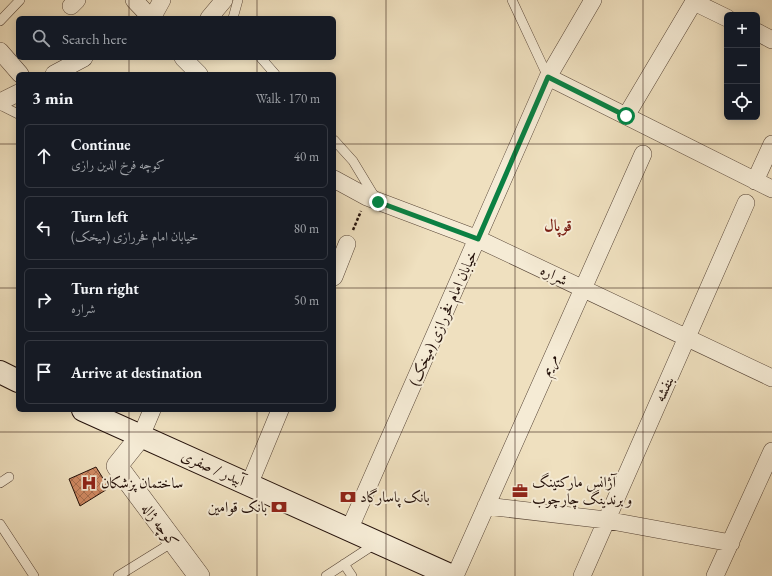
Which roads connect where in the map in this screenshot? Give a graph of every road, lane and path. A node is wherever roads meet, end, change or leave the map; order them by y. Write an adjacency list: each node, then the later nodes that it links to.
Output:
1 (20, 0): 14 (lane)
2 (134, 0): 9 (street)
3 (162, 0): 10 (street)
4 (224, 0): 11 (street)
5 (238, 0): 12 (lane)
6 (512, 0): 25 (lane)
7 (593, 0): 25 (street, خیابان امام فخررازی (میخک))
8 (694, 1): 13 (street); 29 (street)
9 (150, 16)
10 (153, 16)
11 (211, 16)
12 (234, 16)
13 (724, 16)
14 (0, 21)
15 (760, 34): 16 (street)
16 (772, 40)
17 (0, 51): 21 (street)
18 (80, 60): 22 (street)
19 (185, 60): 23 (street)
20 (263, 60): 24 (lane)
21 (18, 72)
22 (58, 72)
23 (197, 72)
24 (273, 72)
25 (548, 77): 29 (street); 38 (street, خیابان امام فخررازی (میخک))
26 (16, 94): 27 (street)
27 (0, 103): 28 (lane)
28 (16, 113)
29 (626, 116): 34 (street)
30 (336, 142): 36 (lane)
31 (772, 144): 34 (street)
32 (643, 154): 41 (street, مریم)
33 (336, 180): 36 (street, شراره)
34 (755, 181): 35 (street)
35 (772, 189)
36 (372, 199): 38 (street, شراره); 39 (path)
37 (746, 203): 42 (street, بنفشه)
38 (478, 239): 41 (street, شراره); 57 (street, خیابان امام فخررازی (میخک))
39 (348, 244): 40 (street)
40 (336, 272)
41 (583, 289): 42 (street, شراره); 54 (street, مریم)
42 (686, 338): 44 (street, شراره); 55 (street, بنفشه)
43 (0, 372): 45 (main road)
44 (772, 378)
45 (16, 379)
46 (87, 412): 49 (main road, آبیدر / صفری)
47 (151, 412): 49 (street)
48 (279, 412): 53 (street)
49 (141, 436): 53 (main road, آبیدر / صفری); 58 (street, کوچه ژاله)
50 (772, 451): 60 (street)
51 (9, 477): 52 (lane)
52 (0, 483)
53 (249, 485): 57 (main road, آبیدر / صفری)
54 (486, 506): 55 (street); 68 (street, مریم)
55 (606, 520): 60 (street); 69 (street, بنفشه)
56 (0, 524): 62 (lane)
57 (349, 530): 59 (main road, آبیدر / صفری)
58 (172, 542): 63 (lane); 64 (street, کوچه ژاله)
59 (377, 542): 61 (lane); 67 (main road, آبیدر / صفری)
60 (730, 543): 70 (street)
61 (344, 564): 65 (lane); 66 (lane)
62 (34, 576)
63 (118, 576)
64 (199, 576)
65 (326, 576)
66 (352, 576)
67 (452, 576)
68 (455, 576)
69 (582, 576)
70 (715, 576)

